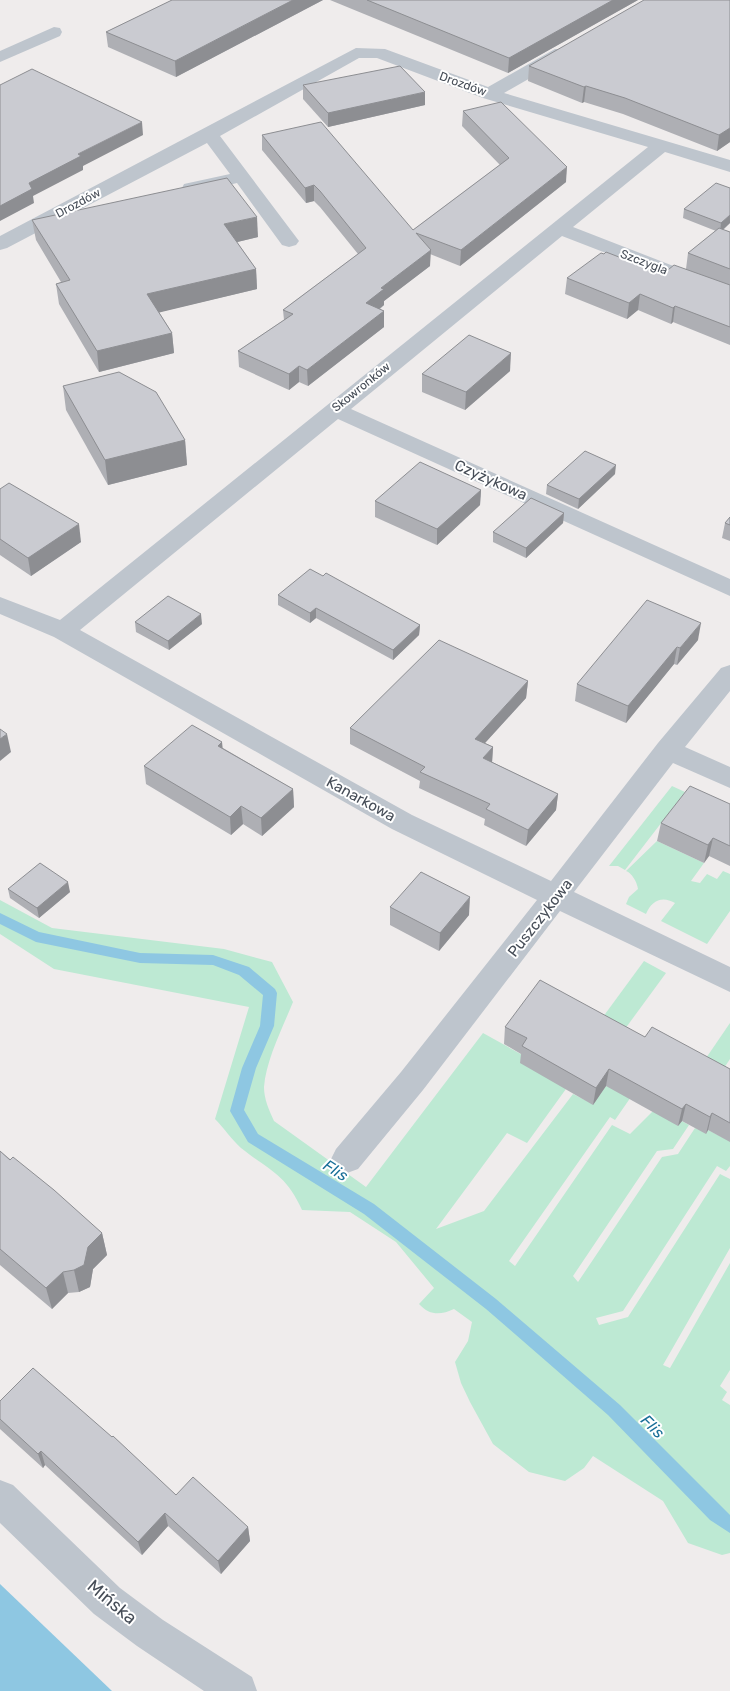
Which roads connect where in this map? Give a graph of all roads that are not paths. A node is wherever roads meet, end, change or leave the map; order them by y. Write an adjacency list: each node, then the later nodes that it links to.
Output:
1 (54, 32): 3 (street)
2 (576, 44): 4 (street)
3 (0, 58)
4 (489, 94): 5 (street, Drozdów); 6 (street, Drozdów)
5 (210, 134): 8 (street); 11 (street, Drozdów)
6 (661, 146): 7 (street, Drozdów); 12 (street, Skowronków)
7 (730, 166)
8 (241, 177): 9 (street); 13 (street)
9 (175, 191)
10 (118, 203): 11 (street)
11 (69, 208): 14 (street, Drozdów)
12 (558, 228): 15 (street, Szczygla); 16 (street, Skowronków)
13 (289, 241)
14 (0, 244)
15 (730, 296)
16 (334, 409): 17 (street, Czyżykowa); 19 (street, Skowronków)
17 (730, 588)
18 (0, 605): 19 (street, Kanarkowa)
19 (63, 631): 23 (street, Kanarkowa)
20 (730, 674): 21 (street, Puszczykowa)
21 (667, 750): 22 (street); 23 (street, Puszczykowa)
22 (730, 778)
23 (556, 897): 24 (street, Kanarkowa); 25 (street, Puszczykowa)
24 (730, 980)
25 (346, 1160)
26 (0, 1498): 27 (street, Mińska)
27 (238, 1691)

